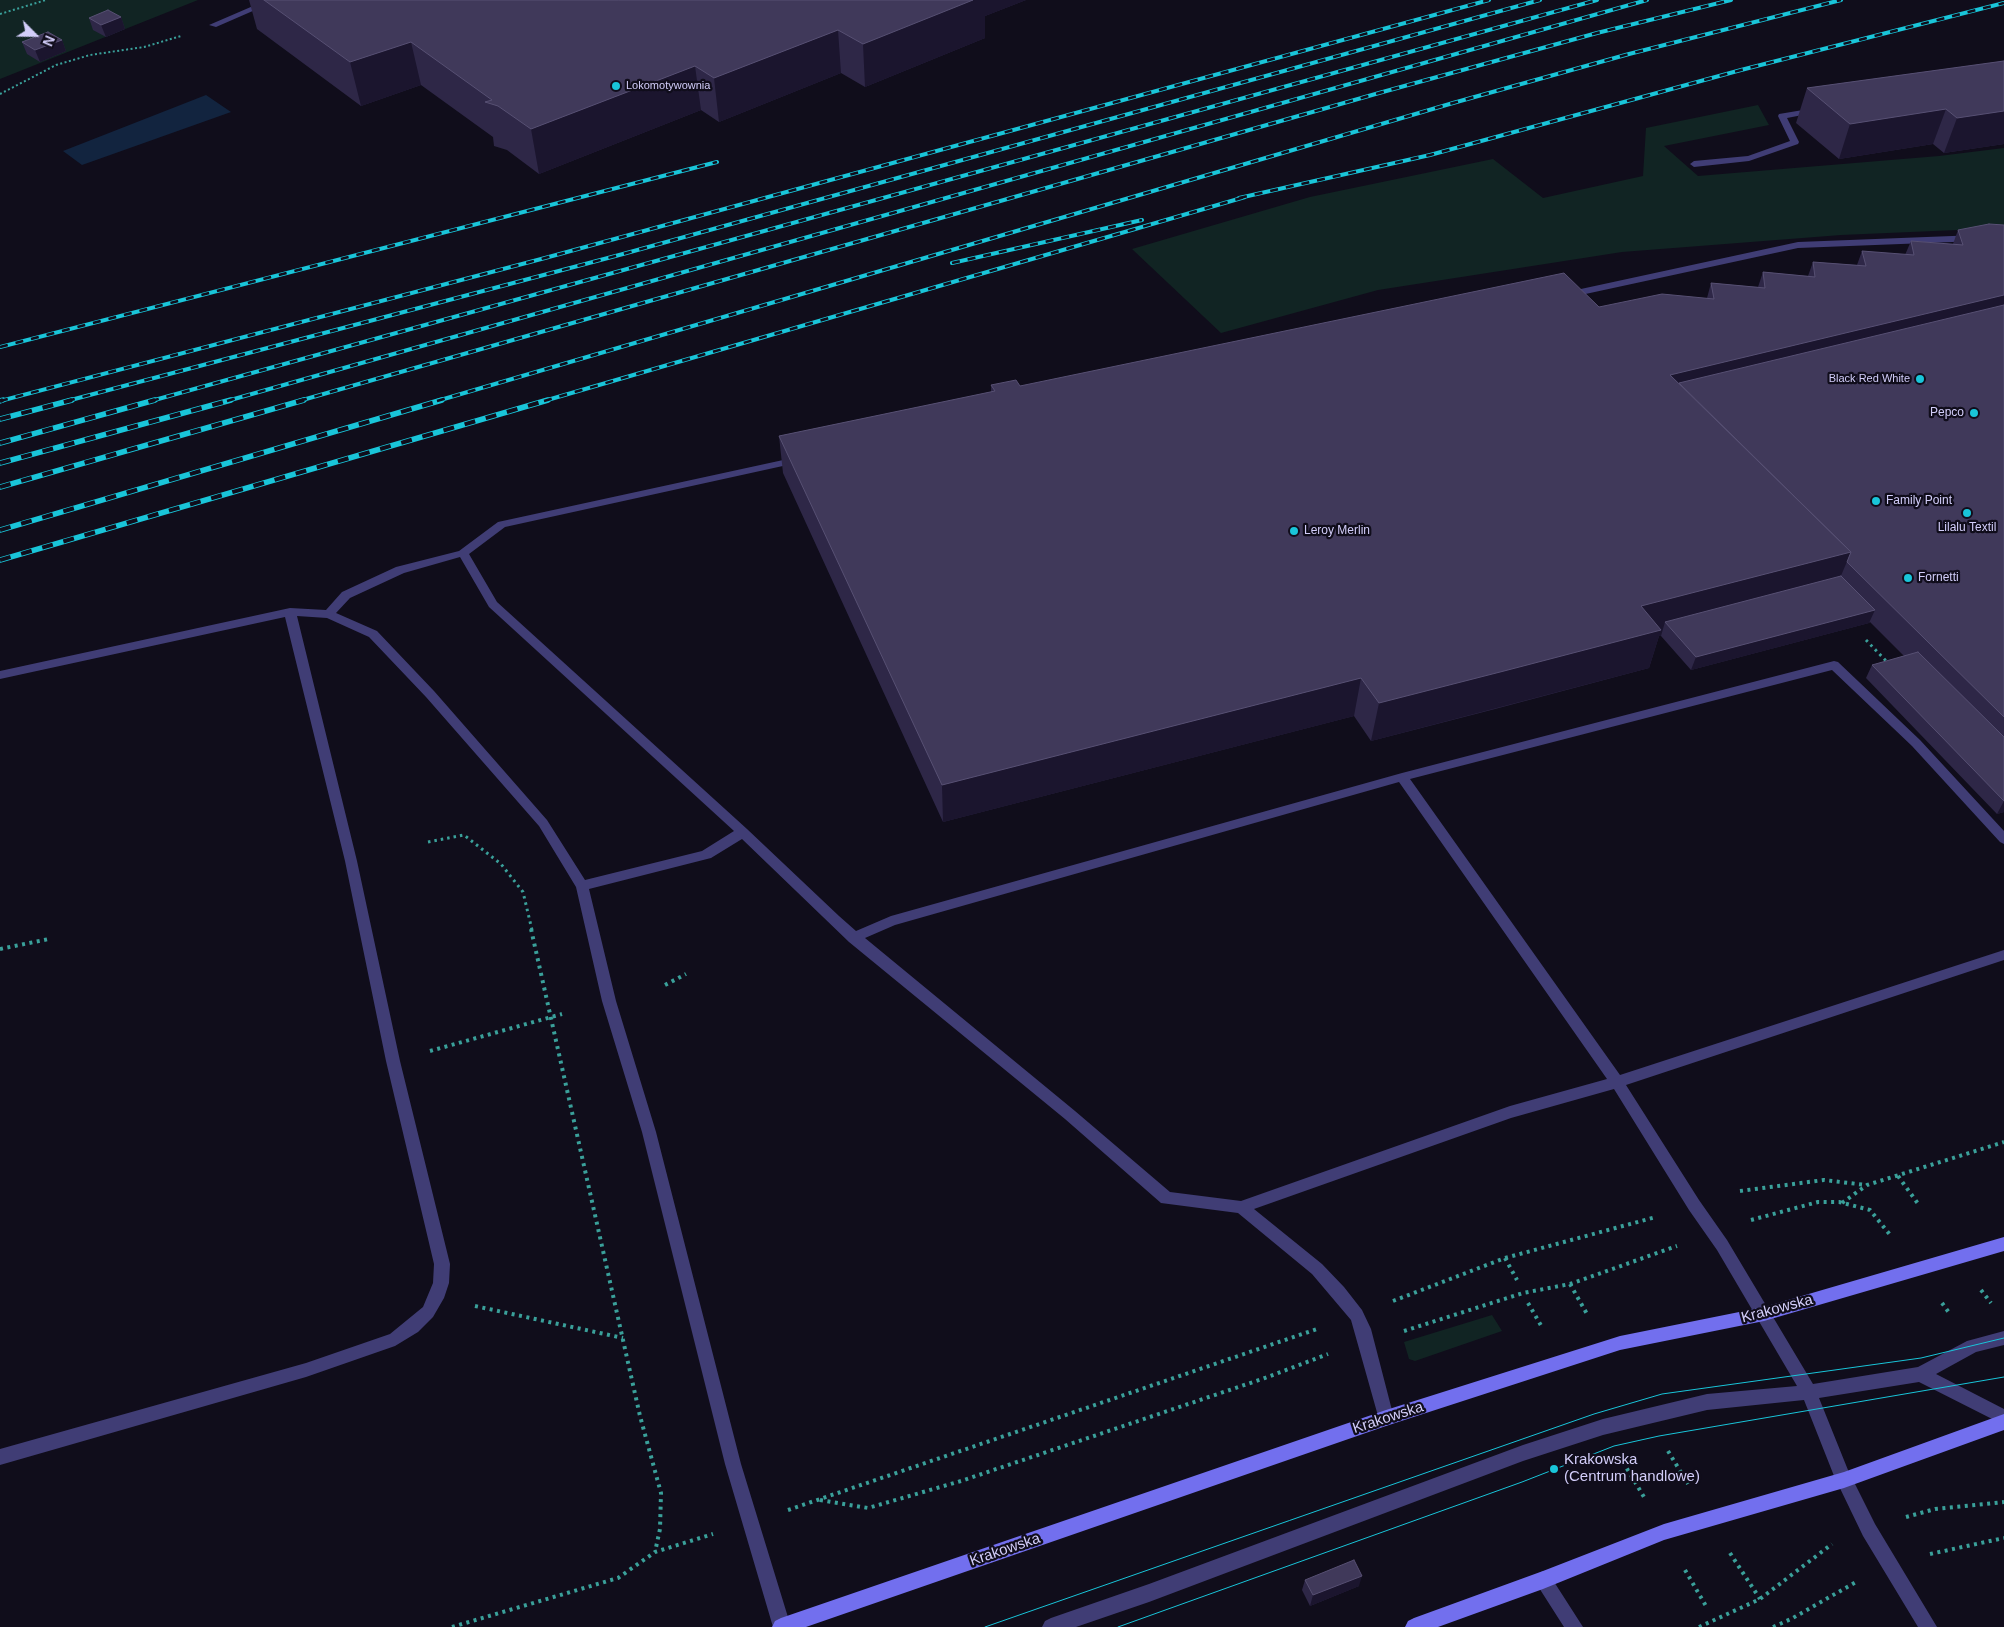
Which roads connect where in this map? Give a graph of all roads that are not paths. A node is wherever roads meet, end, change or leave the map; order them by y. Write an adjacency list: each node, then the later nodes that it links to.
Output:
1 (274, 0): 2 (street)
2 (213, 25)
3 (1827, 108): 4 (street)
4 (1694, 164)
5 (2004, 241): 6 (street)
6 (1554, 297)
7 (806, 458): 8 (street)
8 (463, 553): 10 (street); 13 (street)
9 (290, 612): 10 (street); 11 (street); 28 (street)
10 (329, 614): 15 (street)
11 (0, 675)
12 (1402, 777): 14 (street); 16 (street); 18 (street)
13 (743, 832): 15 (street); 16 (street)
14 (2004, 839)
15 (582, 886): 31 (street)
16 (854, 938): 19 (street)
17 (2004, 955): 18 (street)
18 (1617, 1082): 19 (street); 21 (street)
19 (1241, 1208): 26 (street)
20 (2004, 1244): 21 (main road, Krakowska)
21 (1764, 1314): 24 (street); 26 (main road, Krakowska)
22 (2004, 1338): 23 (street)
23 (1920, 1374): 24 (street); 25 (street)
24 (1809, 1392): 29 (street); 32 (street)
25 (2004, 1417)
26 (1386, 1418): 31 (main road, Krakowska)
27 (2004, 1422): 29 (main road)
28 (0, 1457)
29 (1844, 1480): 30 (main road); 35 (street)
30 (1543, 1580): 33 (main road); 34 (street)
31 (782, 1627)
32 (1051, 1627)
33 (1414, 1627)
34 (1574, 1627)
35 (1928, 1627)

